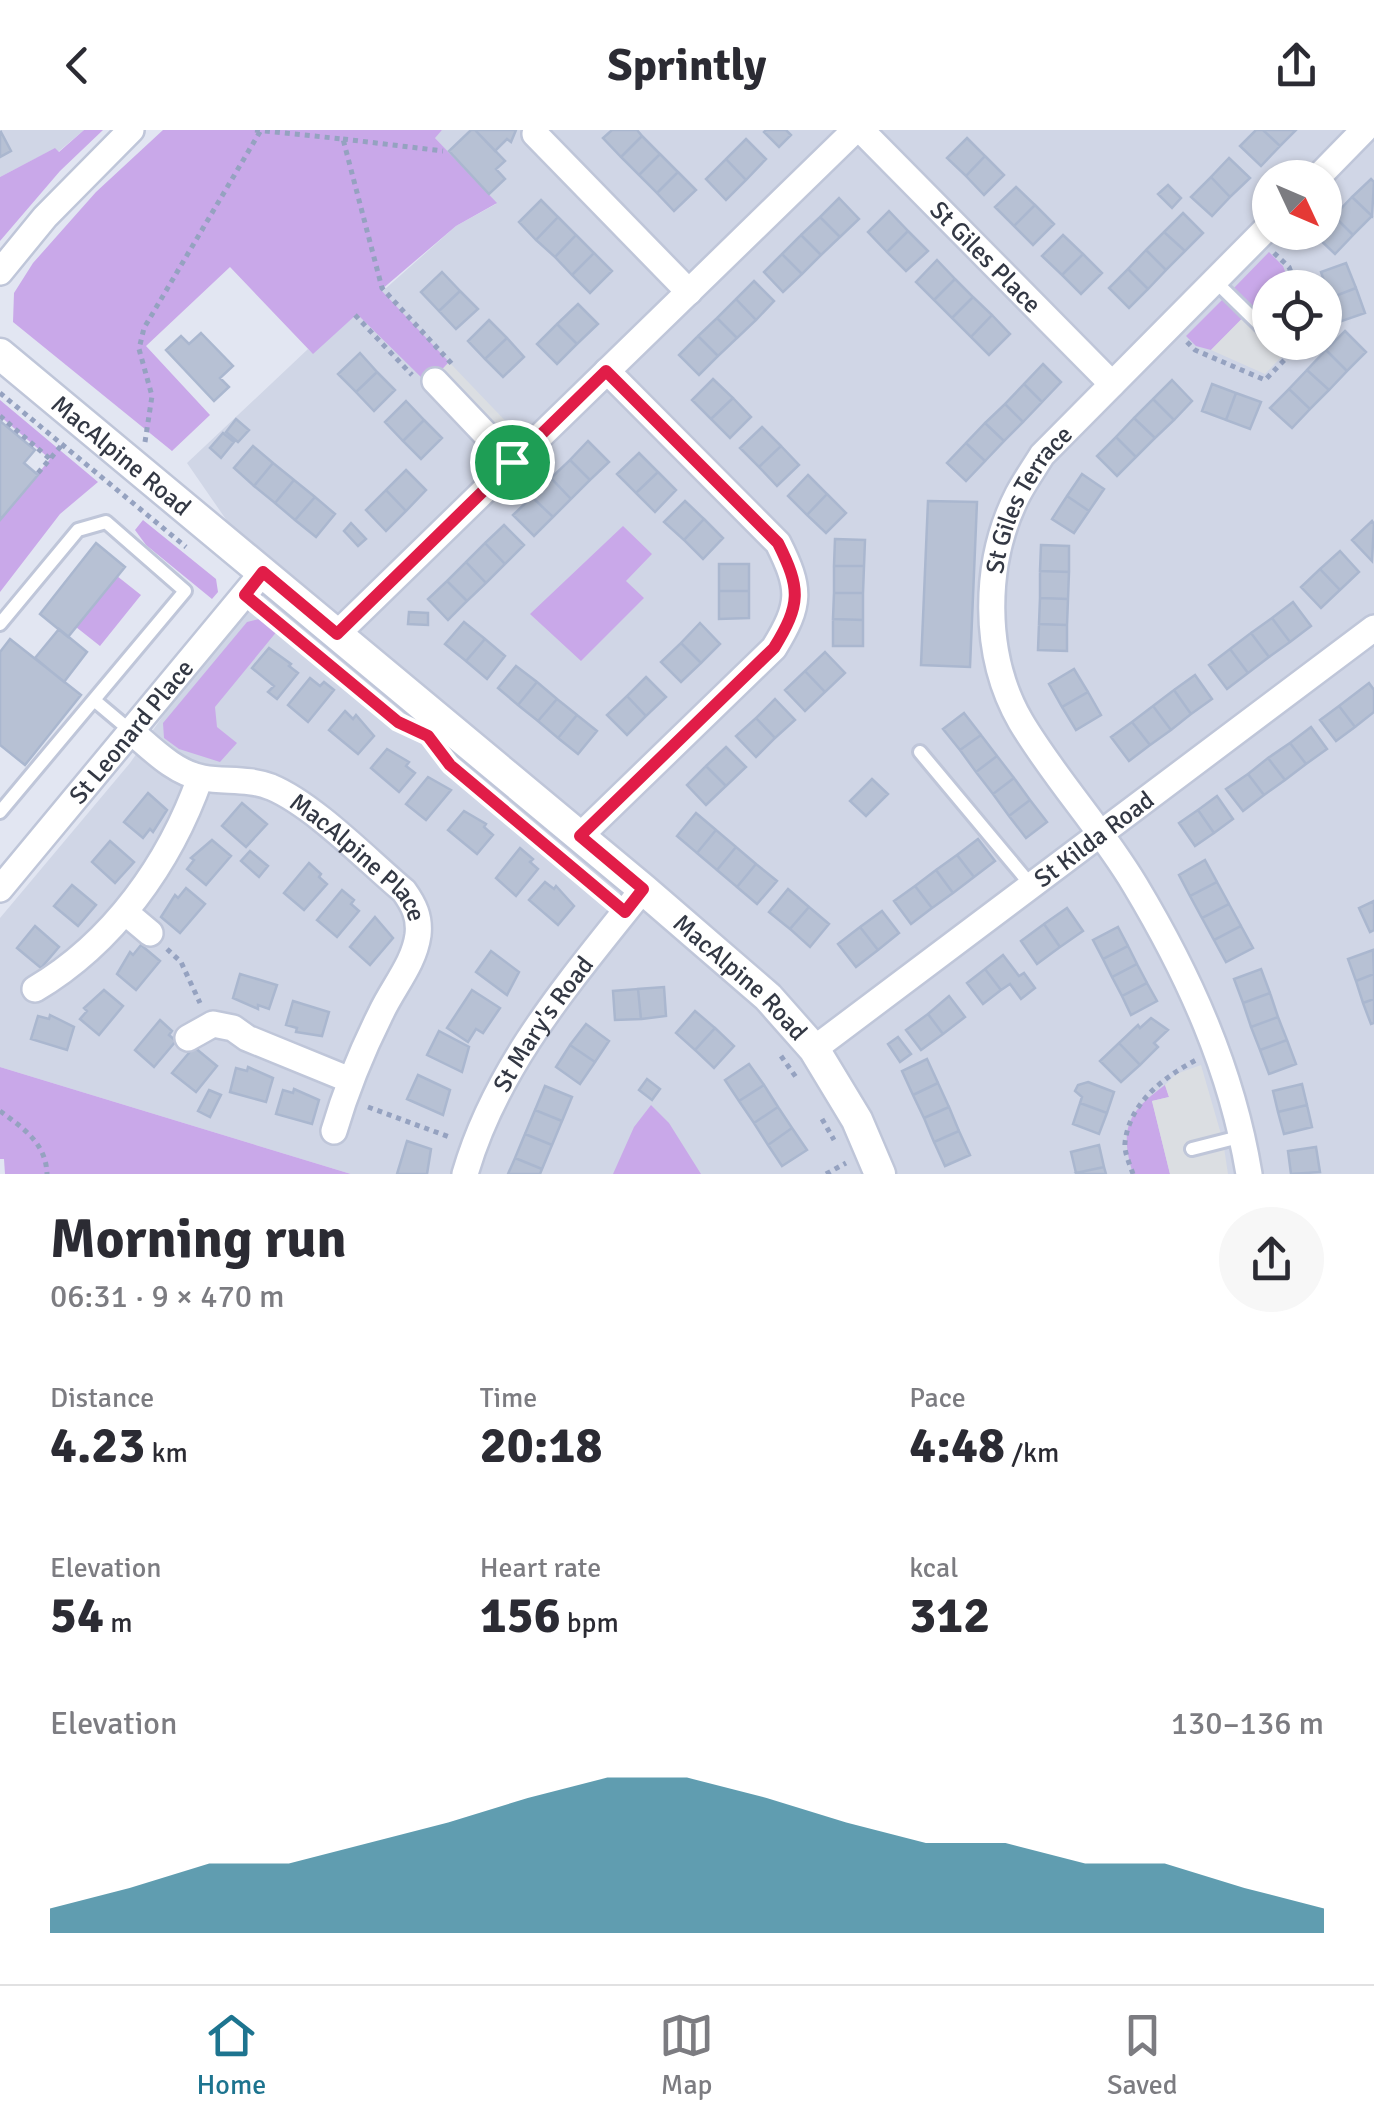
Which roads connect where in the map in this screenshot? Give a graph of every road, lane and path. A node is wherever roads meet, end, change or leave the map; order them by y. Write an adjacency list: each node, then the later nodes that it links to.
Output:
1 (131, 130): 10 (street)
2 (259, 130): 6 (path); 26 (path)
3 (858, 130): 12 (street); 20 (street, St Giles Place)
4 (1364, 130): 8 (street)
5 (535, 134): 12 (street)
6 (343, 139): 7 (path); 19 (path)
7 (443, 150)
8 (1335, 160)
9 (1252, 243): 11 (street, St Giles Terrace)
10 (0, 272)
11 (1215, 280): 14 (lane); 15 (street, St Giles Terrace)
12 (689, 292): 18 (street)
13 (355, 315): 19 (path)
14 (1252, 318)
15 (1170, 326): 17 (path); 20 (street, St Giles Terrace)
16 (0, 354): 26 (street, MacAlpine Road)
17 (1284, 360)
18 (606, 371): 25 (street); 39 (street)
19 (435, 381): 25 (street)
20 (1112, 384): 38 (street, St Giles Terrace)
21 (0, 393): 23 (path)
22 (0, 416): 24 (path)
23 (61, 446): 24 (path); 28 (path)
24 (50, 459): 27 (path)
25 (512, 462): 32 (street)
26 (137, 471): 29 (street, MacAlpine Road)
27 (38, 474)
28 (199, 558)
29 (263, 572): 32 (street, MacAlpine Road); 34 (street, St Leonard Place)
30 (0, 624): 33 (lane)
31 (1374, 628): 38 (street, St Kilda Road)
32 (337, 634): 39 (street, MacAlpine Road)
33 (94, 700): 34 (lane); 37 (lane)
34 (132, 732): 36 (street, MacAlpine Place); 40 (street, St Leonard Place)
35 (920, 752): 41 (lane)
36 (200, 778): 43 (street); 51 (street, MacAlpine Place)
37 (0, 812)
38 (1101, 833): 41 (street, St Kilda Road); 49 (street, St Giles Terrace)
39 (580, 836): 42 (street, MacAlpine Road)
40 (4, 877)
41 (1032, 885): 48 (street, St Kilda Road)
42 (643, 889): 48 (street, MacAlpine Road); 57 (street, St Mary's Road)
43 (125, 912): 44 (street); 45 (street)
44 (150, 933): 46 (path)
45 (35, 989)
46 (213, 1024): 47 (street); 51 (street)
47 (188, 1038)
48 (814, 1048): 64 (street, MacAlpine Road)
49 (1217, 1049): 56 (street, St Giles Terrace); 65 (path)
50 (780, 1054): 52 (path)
51 (347, 1089): 55 (street, MacAlpine Place); 57 (path)
52 (806, 1092)
53 (814, 1106): 59 (path)
54 (0, 1111): 60 (path)
55 (334, 1130)
56 (1243, 1136): 58 (lane); 66 (street, St Giles Terrace)
57 (473, 1146): 61 (street, St Mary's Road)
58 (1192, 1149)
59 (846, 1163): 62 (path); 63 (path)
60 (47, 1174)
61 (465, 1174)
62 (826, 1174)
63 (850, 1174)
64 (880, 1174)
65 (1133, 1174)
66 (1249, 1174)

